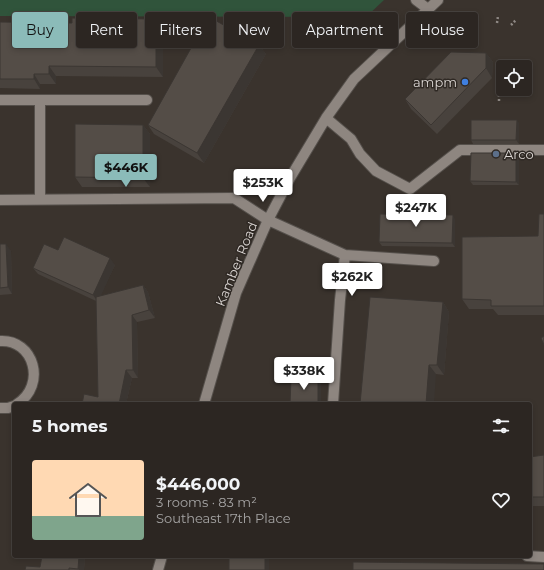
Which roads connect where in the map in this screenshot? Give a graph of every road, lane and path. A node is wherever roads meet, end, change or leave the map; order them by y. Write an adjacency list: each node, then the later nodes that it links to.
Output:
1 (416, 0): 3 (street)
2 (438, 0): 3 (street, Kamber Road)
3 (428, 9): 13 (street, Kamber Road)
4 (498, 16): 6 (path)
5 (516, 20): 7 (path)
6 (497, 23)
7 (511, 25)
8 (499, 96): 12 (path)
9 (0, 100): 10 (street)
10 (40, 100): 11 (street); 15 (street)
11 (147, 100)
12 (499, 101)
13 (326, 118): 14 (street); 17 (street, Kamber Road)
14 (544, 150)
15 (40, 199): 16 (street); 17 (street)
16 (0, 200)
17 (268, 220): 18 (street); 22 (street, Kamber Road)
18 (345, 255): 19 (street); 23 (street)
19 (434, 261)
20 (0, 341): 21 (street)
21 (20, 402)
22 (205, 402)
23 (333, 402)
24 (12, 407): 25 (street)
25 (0, 408)
26 (532, 556): 27 (street)
27 (544, 557)
28 (161, 558): 29 (street)
29 (158, 570)

